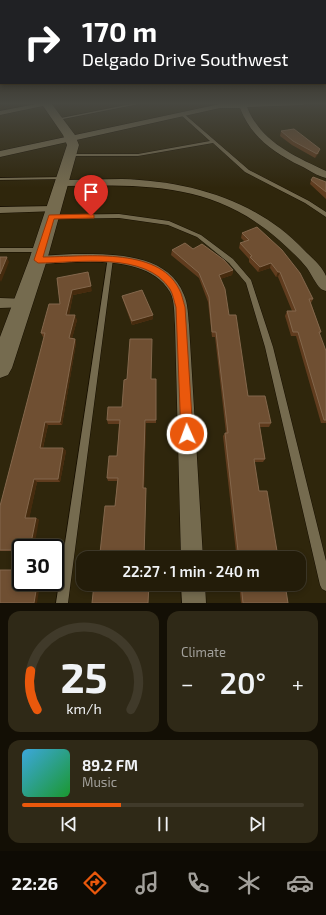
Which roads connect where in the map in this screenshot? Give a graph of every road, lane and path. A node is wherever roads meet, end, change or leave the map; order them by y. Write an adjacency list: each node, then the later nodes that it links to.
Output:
1 (66, 131): 5 (street)
2 (106, 131): 5 (street)
3 (201, 131): 6 (lane)
4 (257, 131): 9 (street)
5 (71, 139): 7 (street); 8 (street)
6 (213, 142): 8 (lane); 14 (lane)
7 (0, 154)
8 (71, 155): 11 (street)
9 (326, 175)
10 (0, 179): 11 (lane)
11 (63, 181): 13 (street); 18 (street)
12 (0, 210): 13 (street)
13 (52, 213): 16 (street); 23 (lane)
14 (326, 215)
15 (0, 250): 16 (lane)
16 (40, 255): 17 (street); 20 (street)
17 (110, 259): 22 (street); 25 (lane)
18 (326, 286)
19 (0, 303): 20 (street)
20 (23, 303): 21 (street)
21 (0, 368)
22 (192, 551)
23 (326, 585)
24 (193, 591): 26 (street)
25 (62, 603)
26 (194, 603)

